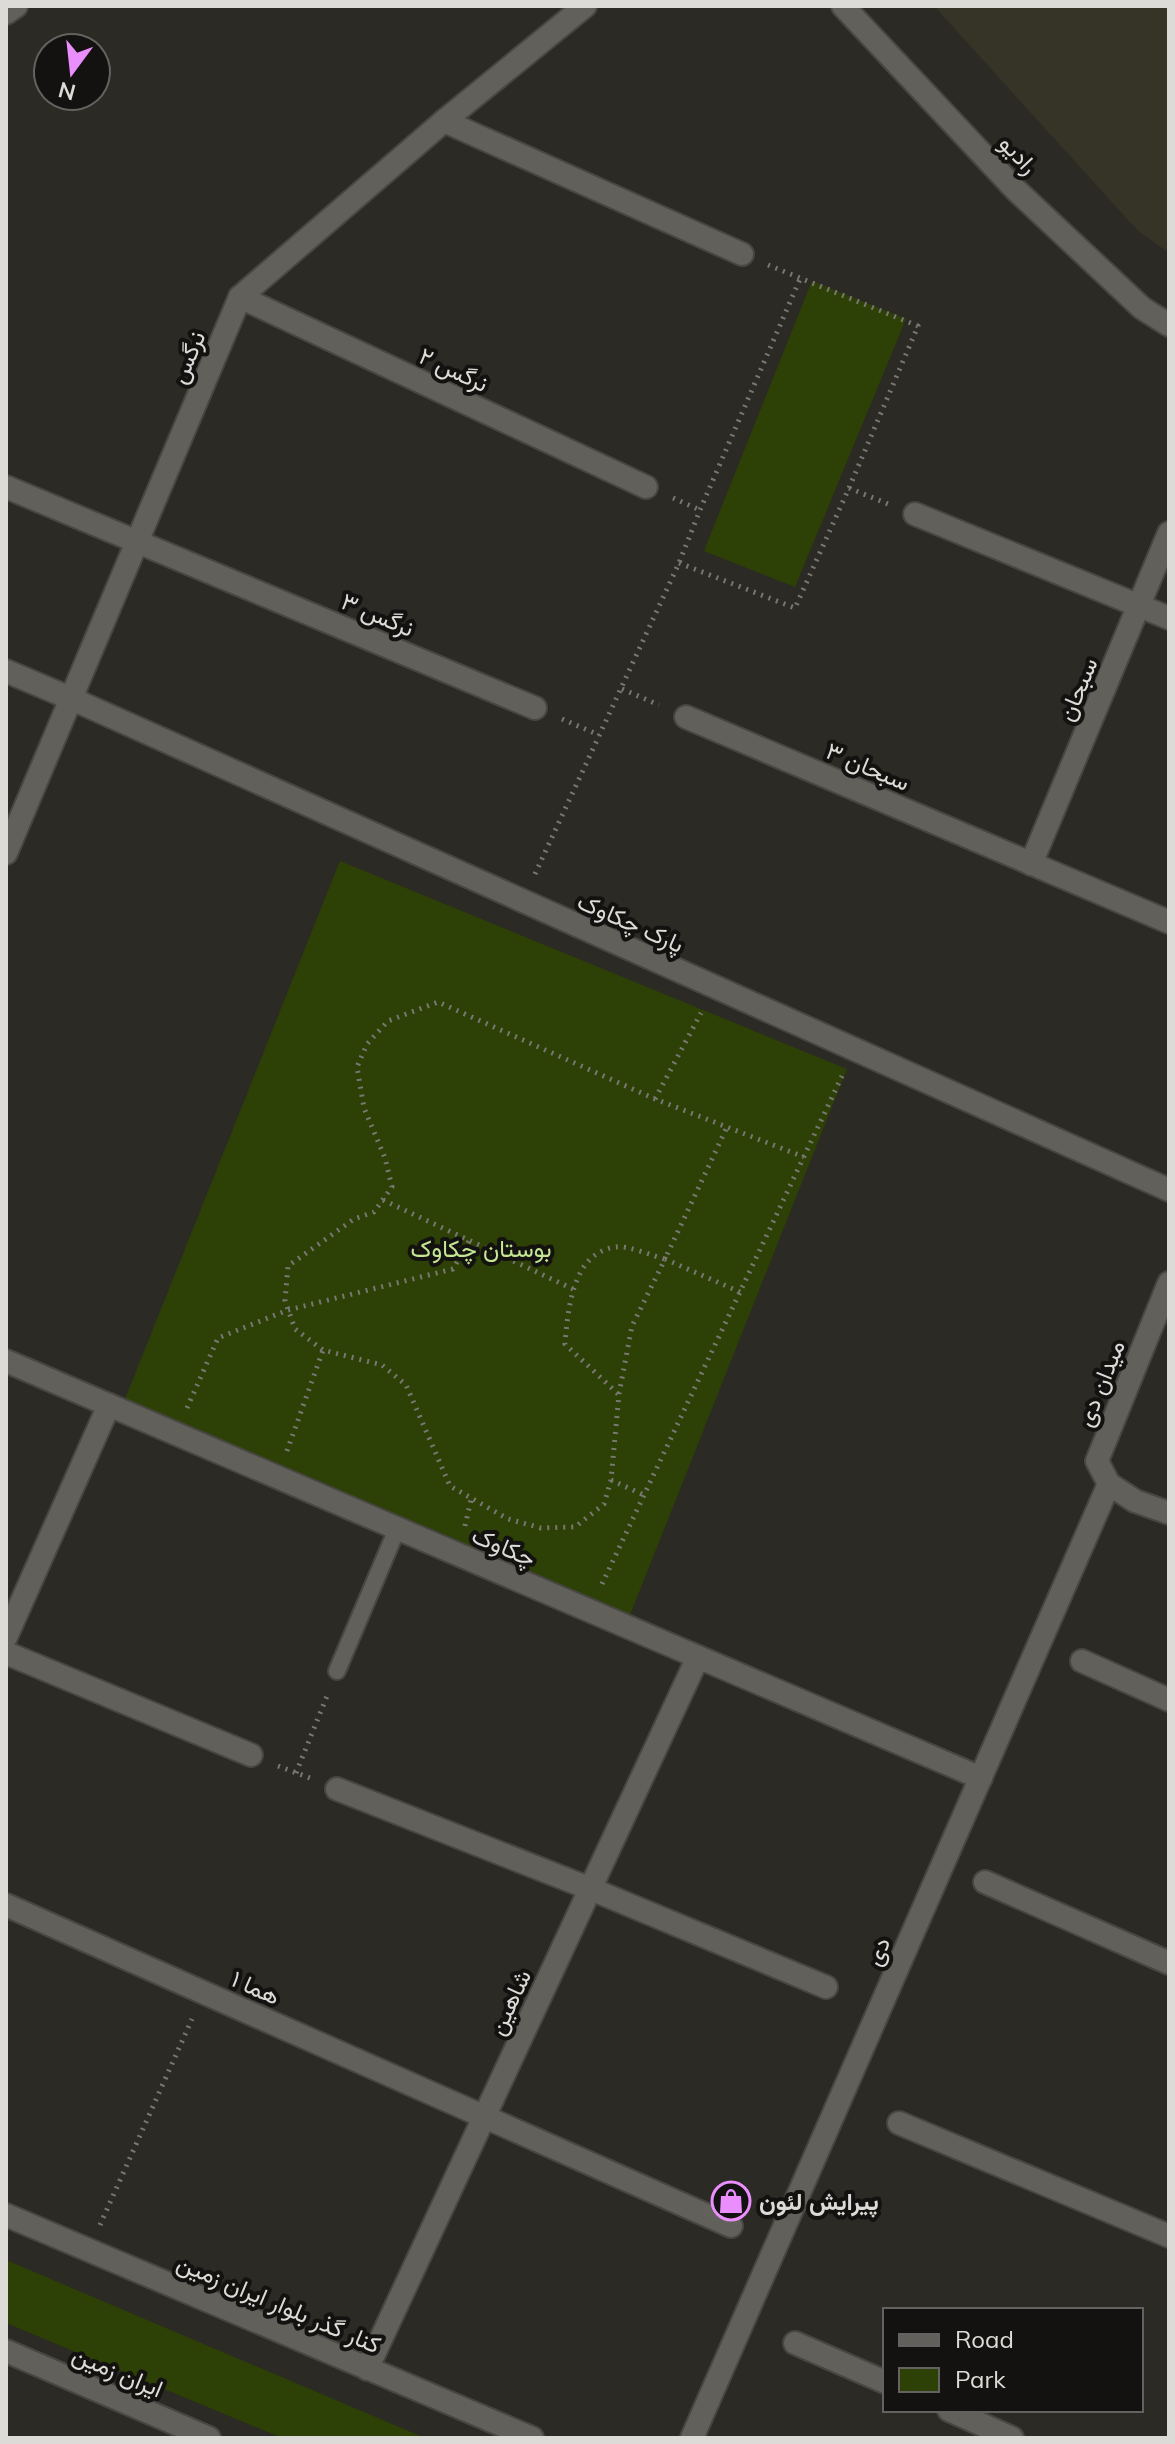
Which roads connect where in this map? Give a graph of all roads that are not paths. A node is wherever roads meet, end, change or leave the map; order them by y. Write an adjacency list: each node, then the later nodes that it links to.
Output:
1 (16, 6): 4 (street)
2 (585, 6): 5 (street, نرگس)
3 (843, 6): 8 (street, رادیو)
4 (6, 13)
5 (444, 121): 6 (street); 7 (street, نرگس)
6 (742, 254)
7 (240, 297): 10 (street, نرگس ۲); 13 (street, نرگس)
8 (1169, 325)
9 (6, 487): 13 (street, نرگس ۳)
10 (646, 487)
11 (915, 514): 14 (street)
12 (1169, 533): 14 (street, سبحان)
13 (137, 542): 17 (street, نرگس); 18 (street, نرگس ۳)
14 (1140, 605): 15 (street); 21 (street, سبحان)
15 (1169, 618)
16 (6, 671): 17 (street, پارک چکاوک)
17 (72, 699): 20 (street, نرگس); 23 (street, پارک چکاوک)
18 (535, 708)
19 (686, 717): 21 (street, سبحان ۳)
20 (6, 853)
21 (1031, 864): 22 (street, سبحان ۳)
22 (1169, 922)
23 (1169, 1190)
24 (1169, 1283): 27 (street, میدان دی)
25 (6, 1361): 26 (street, چکاوک)
26 (109, 1405): 29 (street, چکاوک); 30 (street)
27 (1109, 1484): 28 (street); 37 (street, دی)
28 (1169, 1513)
29 (397, 1529): 32 (street, چکاوک); 34 (lane)
30 (6, 1637)
31 (6, 1653): 36 (street)
32 (698, 1657): 37 (street, چکاوک); 40 (street, شاهین)
33 (1082, 1661): 35 (street)
34 (337, 1671)
35 (1169, 1700)
36 (251, 1755)
37 (981, 1778): 56 (street, دی)
38 (337, 1789): 40 (street)
39 (985, 1882): 42 (street)
40 (591, 1889): 43 (street); 44 (street, شاهین)
41 (6, 1905): 44 (street, هما ۱)
42 (1169, 1963)
43 (826, 1987)
44 (485, 2116): 47 (street, هما ۱); 51 (street, شاهین)
45 (899, 2123): 48 (street)
46 (6, 2215): 51 (street, کنار گذر بلوار ایران زمین)
47 (731, 2226)
48 (1169, 2236)
49 (795, 2343): 52 (street)
50 (6, 2351): 54 (street, ایران زمین)
51 (367, 2369): 55 (street, کنار گذر بلوار ایران زمین)
52 (883, 2381)
53 (954, 2412): 57 (street)
54 (209, 2438)
55 (532, 2438)
56 (692, 2438)
57 (1012, 2438)

